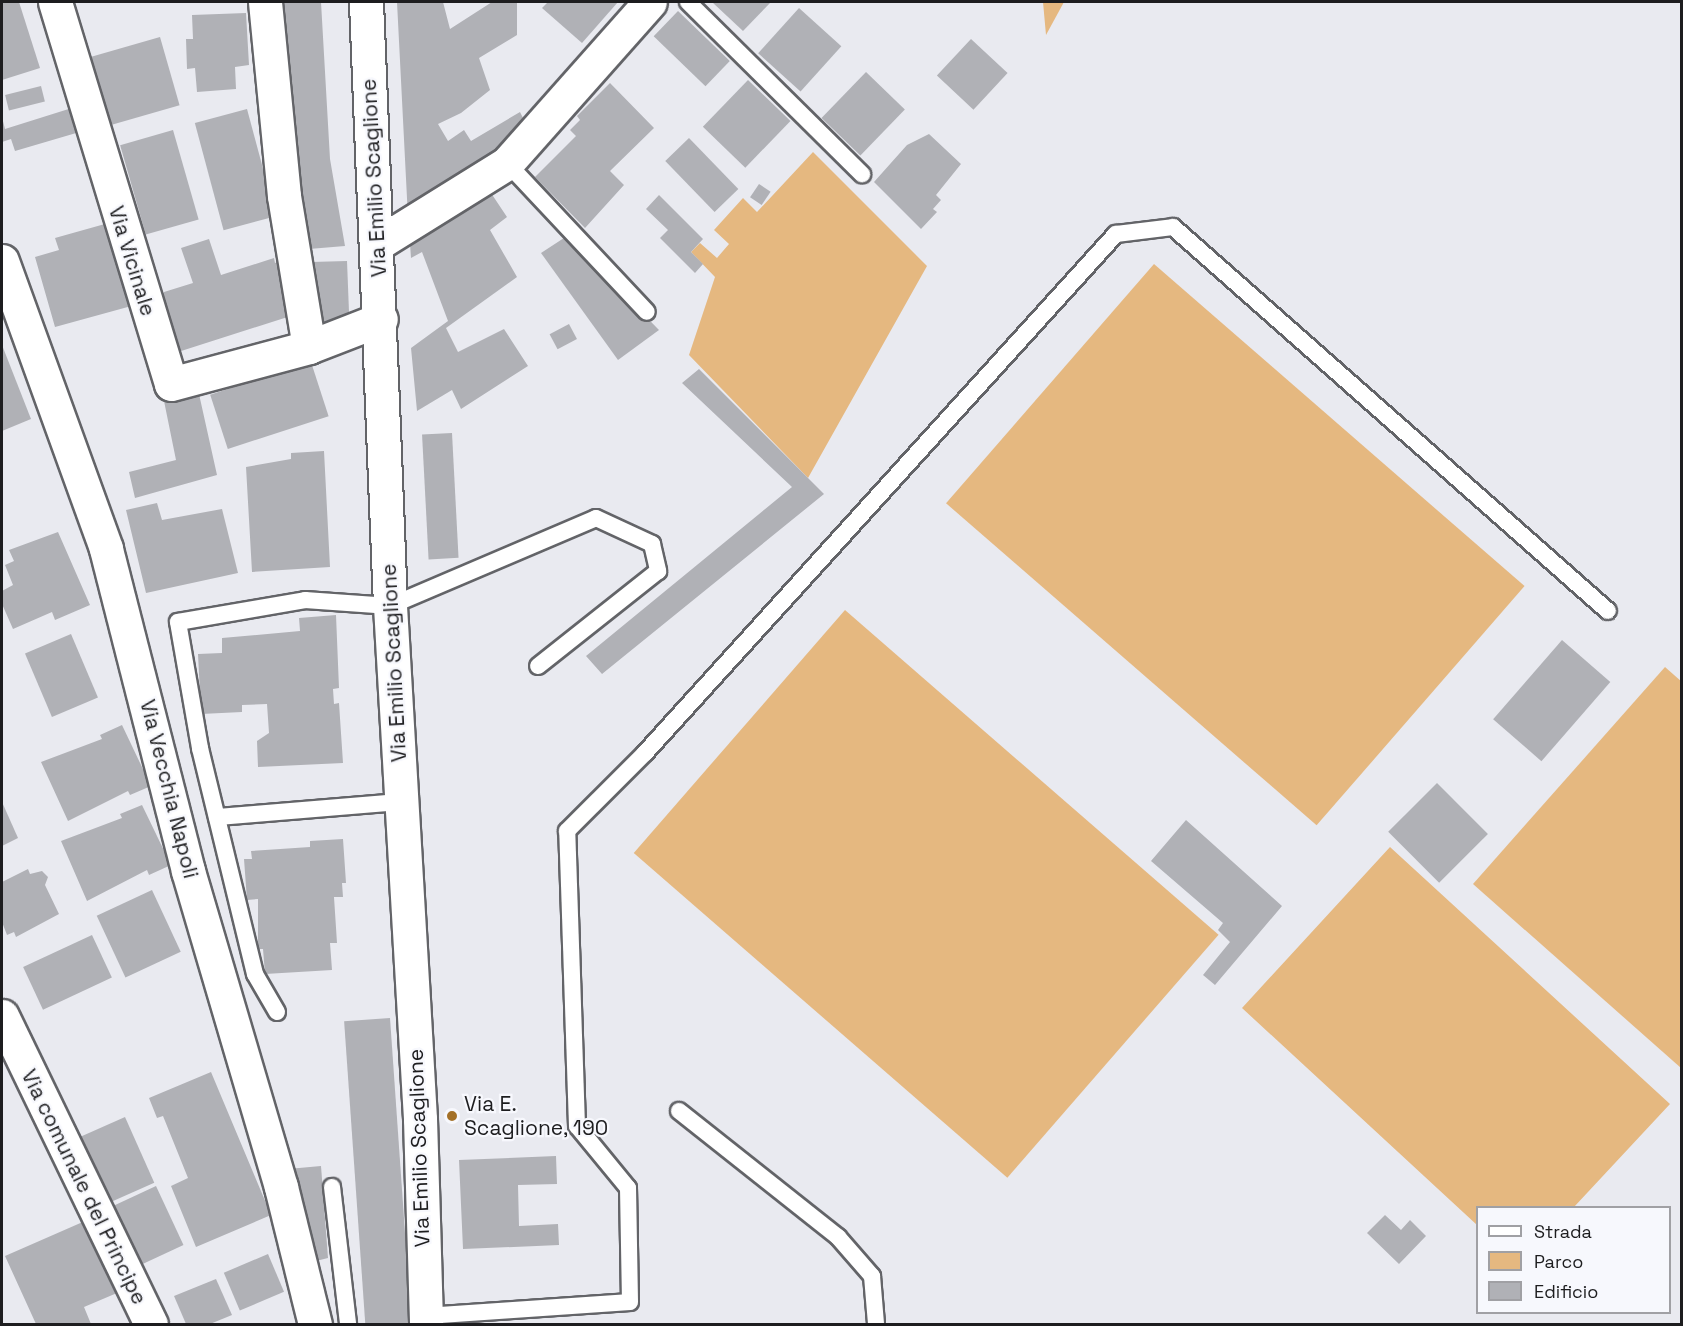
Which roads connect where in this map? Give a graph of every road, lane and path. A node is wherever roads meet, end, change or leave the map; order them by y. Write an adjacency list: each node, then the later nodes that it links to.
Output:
1 (55, 2): 12 (street, Via Vicinale)
2 (265, 2): 12 (street)
3 (366, 2): 8 (street, Via Emilio Scaglione)
4 (650, 2): 6 (street)
5 (688, 2): 7 (lane)
6 (507, 163): 8 (street); 10 (lane)
7 (862, 174)
8 (377, 244): 11 (street, Via Emilio Scaglione)
9 (2, 261): 24 (street, Via Vecchia Napoli)
10 (648, 312)
11 (381, 319): 12 (street, Via Vicinale); 13 (street, Via Emilio Scaglione)
12 (309, 347)
13 (390, 606): 15 (lane); 16 (street, Via Emilio Scaglione); 17 (lane)
14 (1608, 611): 22 (lane)
15 (538, 666)
16 (400, 802): 17 (lane); 22 (street, Via Emilio Scaglione)
17 (217, 817): 18 (lane)
18 (277, 1012)
19 (2, 1016): 23 (street, Via comunale del Principe)
20 (680, 1111): 26 (lane)
21 (332, 1187): 25 (lane)
22 (426, 1320)
23 (151, 1324)
24 (315, 1324)
25 (348, 1324)
26 (876, 1324)

